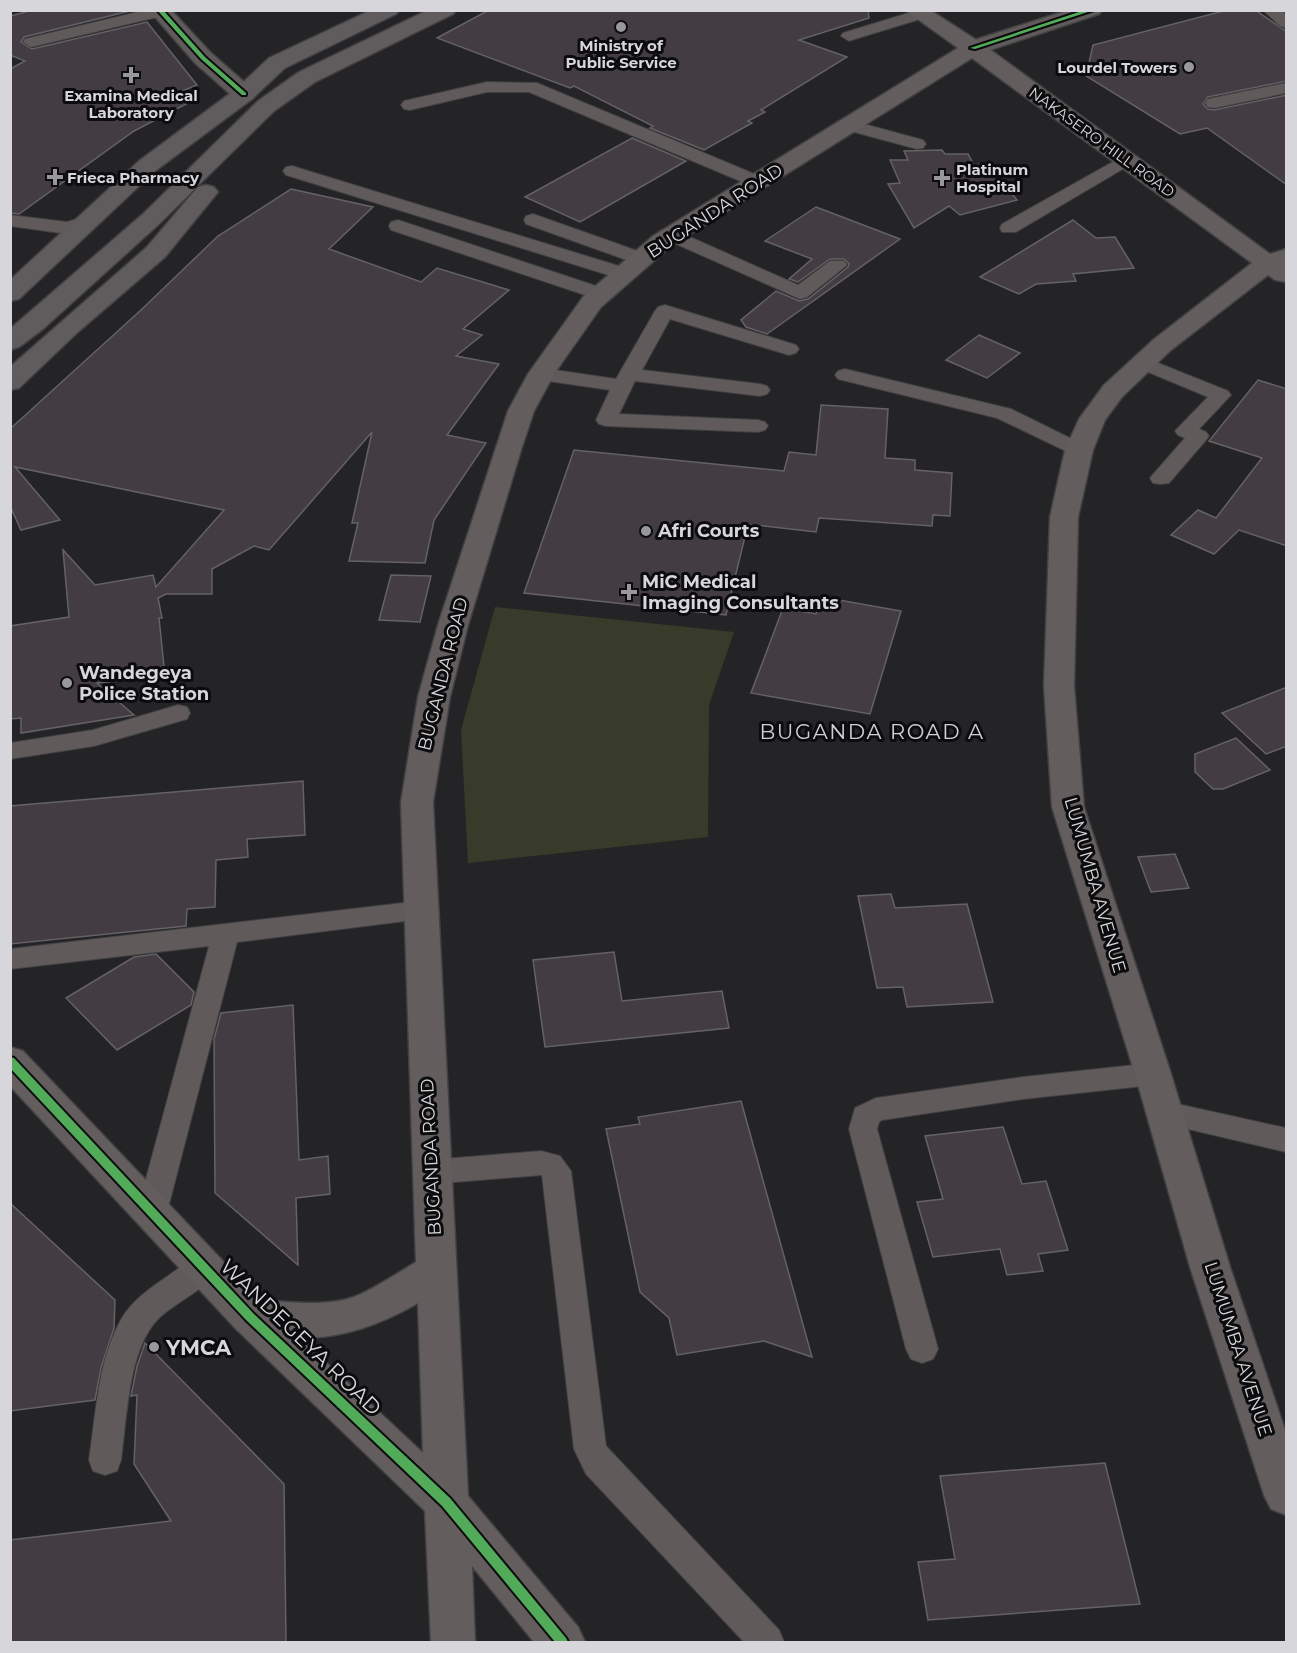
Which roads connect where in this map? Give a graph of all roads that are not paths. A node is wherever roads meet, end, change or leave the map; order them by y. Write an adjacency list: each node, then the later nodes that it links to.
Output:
1 (389, 10): 12 (main road)
2 (446, 10): 15 (main road)
3 (1092, 10): 10 (street)
4 (1270, 10): 7 (lane)
5 (159, 11): 9 (lane); 12 (street)
6 (918, 12): 8 (lane); 10 (main road, NAKASERO HILL ROAD)
7 (1287, 23)
8 (849, 36)
9 (31, 42)
10 (973, 48): 16 (main road, BUGANDA ROAD); 18 (main road, NAKASERO HILL ROAD)
11 (1287, 88): 13 (lane)
12 (244, 94): 22 (main road)
13 (1214, 104)
14 (410, 105): 20 (lane)
15 (249, 125): 31 (main road); 37 (main road)
16 (849, 125): 17 (lane); 20 (main road, BUGANDA ROAD)
17 (916, 144)
18 (1126, 159): 25 (lane); 28 (main road, NAKASERO HILL ROAD)
19 (292, 171): 29 (lane)
20 (758, 182): 26 (main road, BUGANDA ROAD)
21 (10, 220): 22 (lane)
22 (89, 220): 30 (main road)
23 (533, 220): 29 (lane)
24 (398, 226): 29 (lane)
25 (1009, 228)
26 (672, 235): 27 (lane); 29 (main road, BUGANDA ROAD)
27 (837, 265)
28 (1280, 265): 33 (main road, LUMUMBA AVENUE)
29 (623, 275): 34 (main road, BUGANDA ROAD)
30 (10, 294)
31 (10, 342)
32 (789, 349): 36 (lane)
33 (1143, 363): 40 (main road, LUMUMBA AVENUE); 41 (lane)
34 (541, 374): 36 (lane); 44 (main road, BUGANDA ROAD)
35 (845, 375): 40 (lane)
36 (625, 380): 38 (lane); 39 (lane)
37 (10, 382)
38 (760, 390)
39 (758, 426)
40 (1079, 450): 48 (main road, LUMUMBA AVENUE)
41 (1161, 478)
42 (178, 713): 43 (lane)
43 (10, 752)
44 (420, 911): 45 (lane); 51 (main road, BUGANDA ROAD)
45 (226, 933): 46 (lane); 52 (lane)
46 (10, 959)
47 (10, 1061): 52 (main road, WANDEGEYA ROAD)
48 (1153, 1074): 49 (main road, LUMUMBA AVENUE); 56 (lane)
49 (1164, 1113): 50 (lane); 58 (main road, LUMUMBA AVENUE)
50 (1287, 1140)
51 (431, 1172): 54 (main road, BUGANDA ROAD); 62 (lane)
52 (152, 1212): 53 (main road, WANDEGEYA ROAD)
53 (204, 1267): 55 (main road, WANDEGEYA ROAD); 57 (lane)
54 (436, 1270): 55 (main road); 59 (main road, BUGANDA ROAD)
55 (250, 1317): 59 (main road, WANDEGEYA ROAD)
56 (922, 1349)
57 (105, 1460)
58 (1287, 1495)
59 (446, 1502): 60 (main road, BUGANDA ROAD); 61 (main road, WANDEGEYA ROAD)
60 (453, 1642)
61 (562, 1642)
62 (767, 1642)

